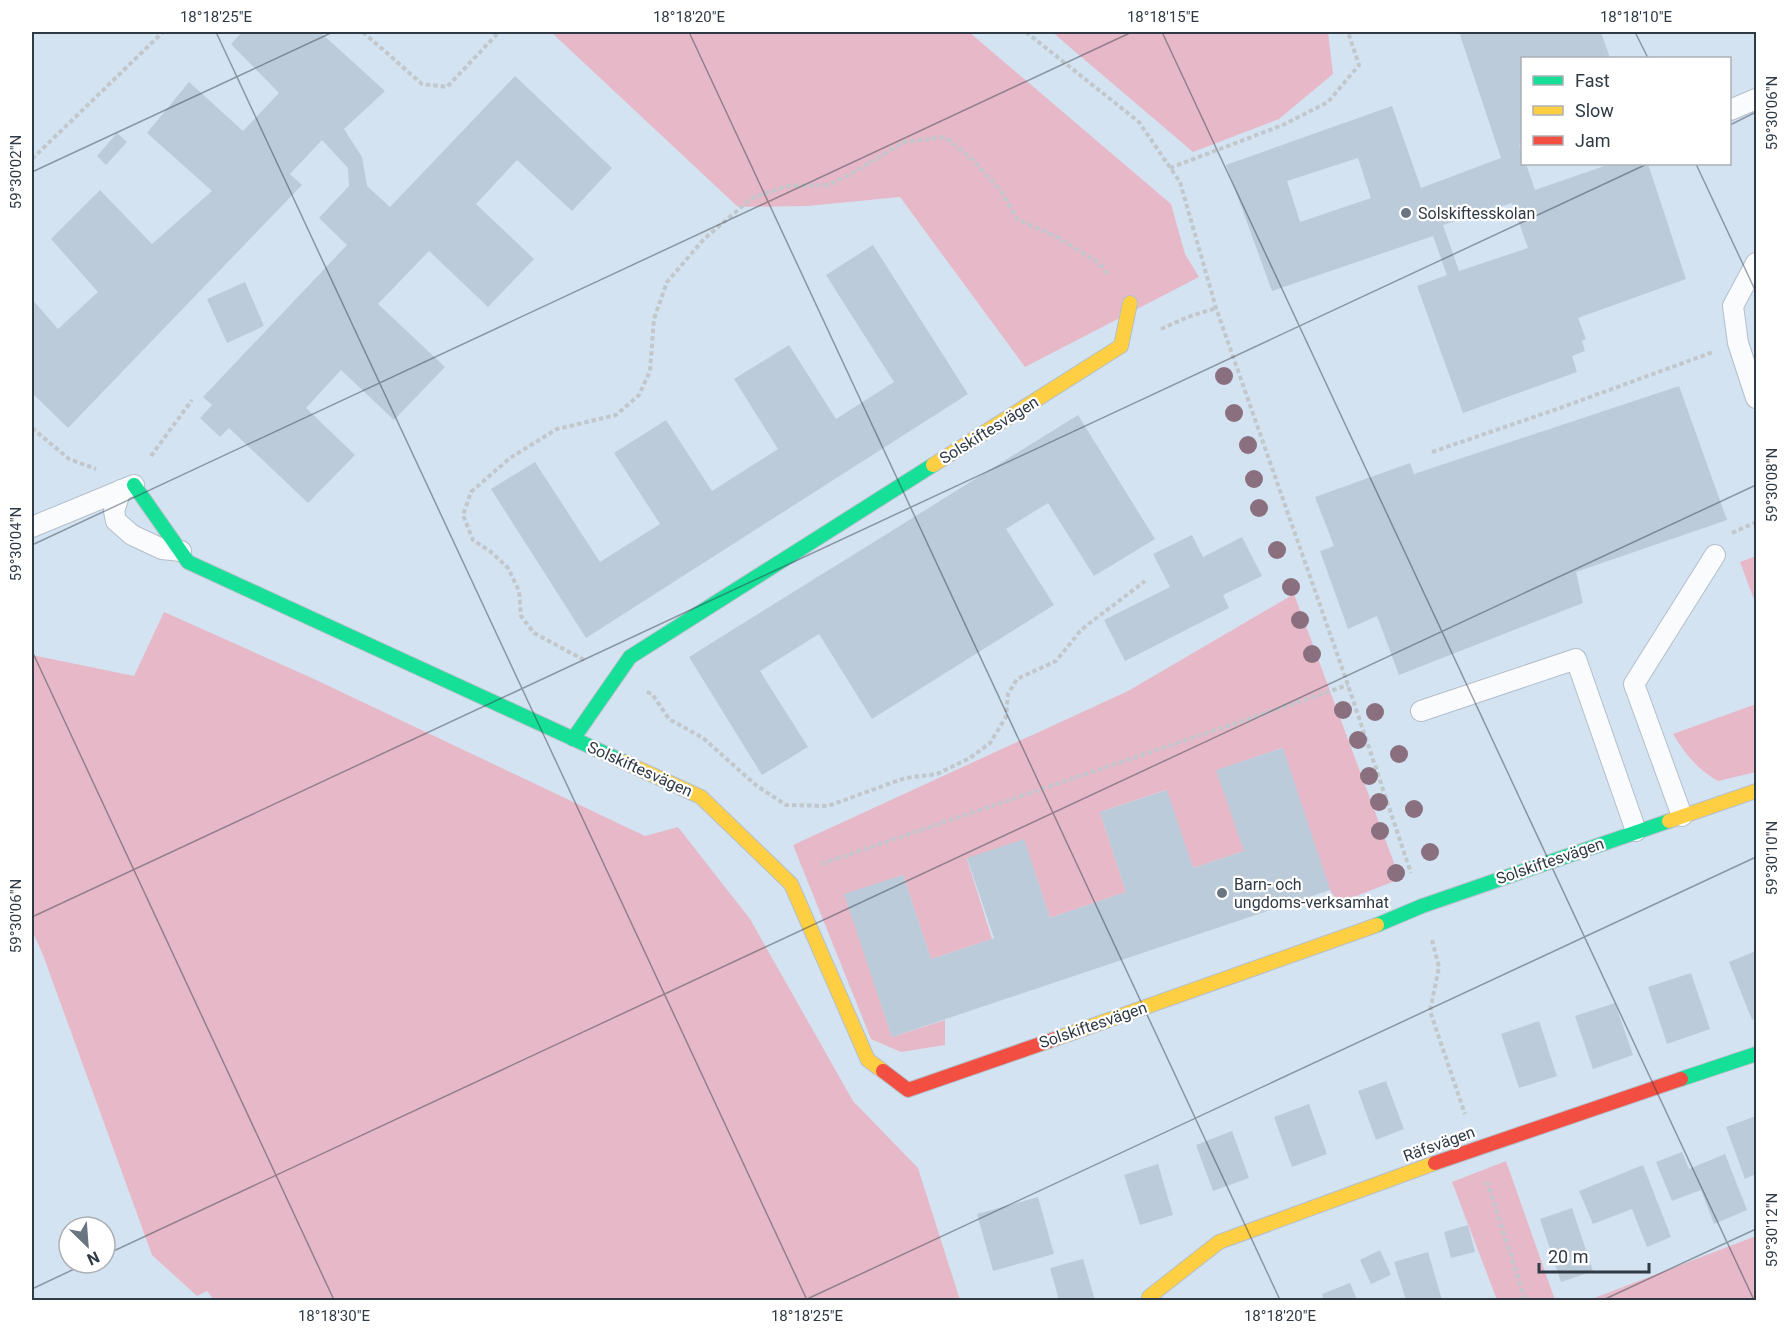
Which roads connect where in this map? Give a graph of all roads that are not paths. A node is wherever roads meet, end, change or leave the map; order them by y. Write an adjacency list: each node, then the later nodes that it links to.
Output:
1 (1756, 99): 2 (lane)
2 (1731, 110)
3 (1756, 263): 5 (lane)
4 (1130, 303): 11 (street, Solskiftesvägen)
5 (1756, 398)
6 (132, 490): 7 (lane); 8 (street, Solskiftesvägen); 8 (lane, Solskiftesvägen)
7 (32, 526)
8 (181, 551): 11 (street, Solskiftesvägen)
9 (1715, 555): 13 (lane)
10 (1420, 711): 14 (lane)
11 (573, 739): 14 (street, Solskiftesvägen)
12 (1756, 791): 13 (street, Solskiftesvägen)
13 (1682, 816): 14 (street, Solskiftesvägen)
14 (1636, 831)
15 (1756, 1054): 16 (street, Räfsvägen)
16 (1149, 1297)

